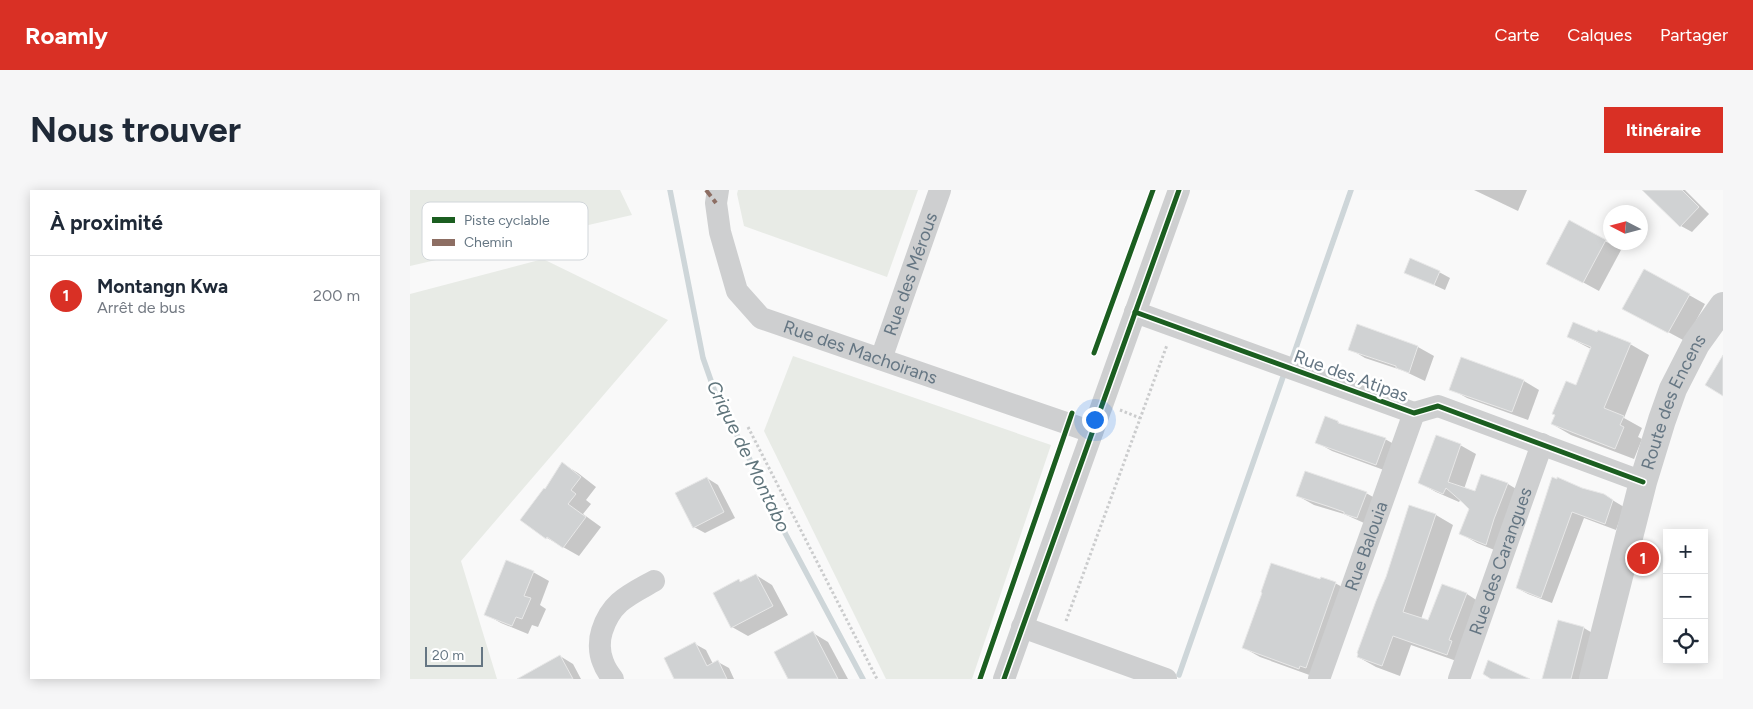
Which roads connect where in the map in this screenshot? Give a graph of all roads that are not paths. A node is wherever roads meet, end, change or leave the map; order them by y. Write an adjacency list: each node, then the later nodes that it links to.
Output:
1 (940, 190): 6 (street, Rue des Mérous)
2 (1179, 190): 5 (street)
3 (714, 194): 6 (street, Rue des Machoirans)
4 (1723, 306): 10 (street, Route des Encens)
5 (1135, 312): 7 (street, Rue des Atipas); 8 (street)
6 (881, 359): 8 (street, Rue des Machoirans)
7 (1414, 413): 9 (street, Rue des Atipas); 16 (street, Rue Balouia)
8 (1092, 432): 12 (street)
9 (1542, 444): 10 (street, Rue des Atipas); 17 (street, Rue des Carangues)
10 (1642, 482): 18 (street, Route des Encens)
11 (654, 581): 13 (street)
12 (1022, 627): 14 (street); 15 (street)
13 (613, 679)
14 (1004, 679)
15 (1166, 679)
16 (1320, 679)
17 (1459, 679)
18 (1593, 679)

